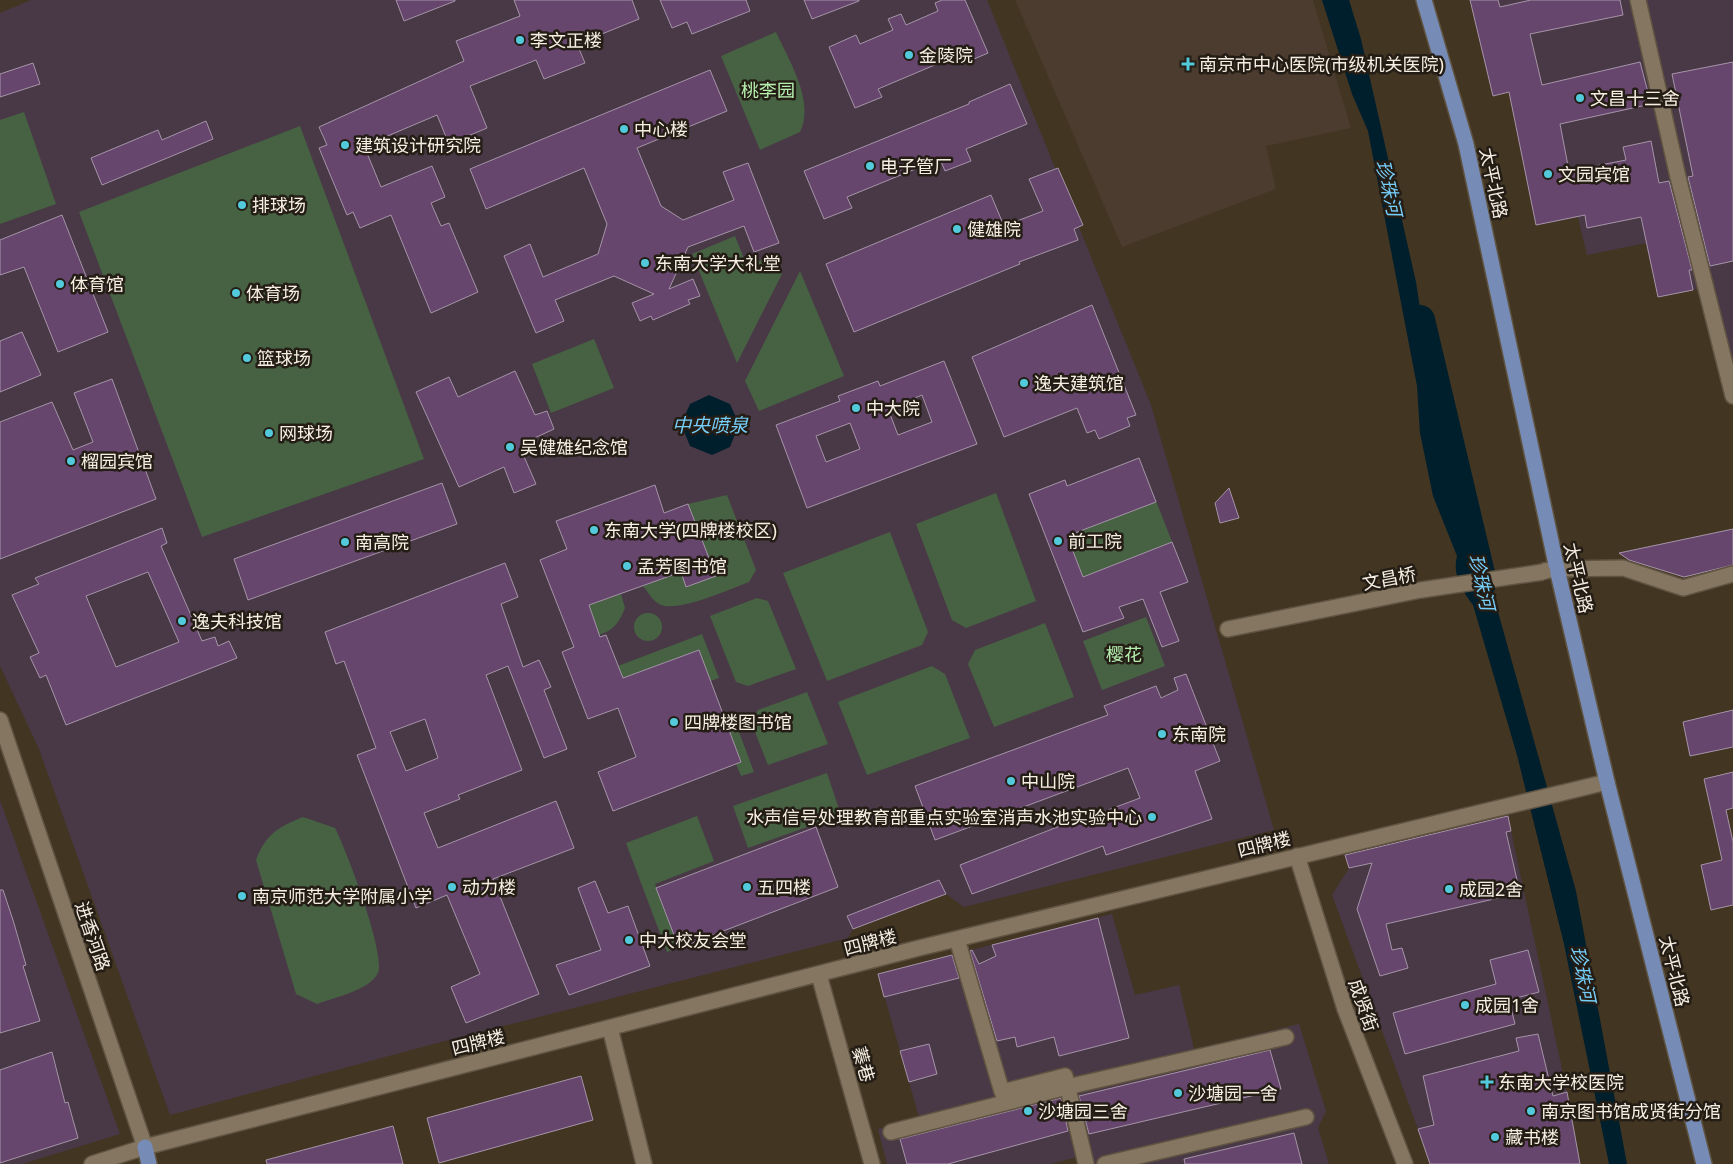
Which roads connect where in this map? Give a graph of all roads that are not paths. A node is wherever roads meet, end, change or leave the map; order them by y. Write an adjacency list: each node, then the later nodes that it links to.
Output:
1 (1424, 0): 4 (main road, 太平北路)
2 (1638, 0): 3 (street)
3 (1733, 396)
4 (1550, 570): 5 (street, 文昌桥); 6 (street, 文昌桥, bridge); 8 (main road, 太平北路)
5 (1733, 574)
6 (1228, 629)
7 (0, 720): 17 (street, 进香河路)
8 (1607, 782): 9 (street, 四牌楼); 25 (main road, 太平北路)
9 (1297, 856): 10 (street, 四牌楼); 24 (street, 成贤街)
10 (957, 939): 11 (street, 四牌楼); 14 (street)
11 (819, 975): 12 (street, 四牌楼); 21 (street, 蓁巷)
12 (610, 1028): 17 (street, 四牌楼); 20 (street)
13 (1286, 1038): 14 (street)
14 (1067, 1087): 16 (street); 22 (street)
15 (1306, 1117): 23 (street)
16 (891, 1132)
17 (145, 1147): 18 (street, 四牌楼); 19 (main road, 进香河路)
18 (92, 1164)
19 (149, 1164)
20 (644, 1164)
21 (872, 1164)
22 (1086, 1164)
23 (1105, 1164)
24 (1405, 1164)
25 (1704, 1164)

